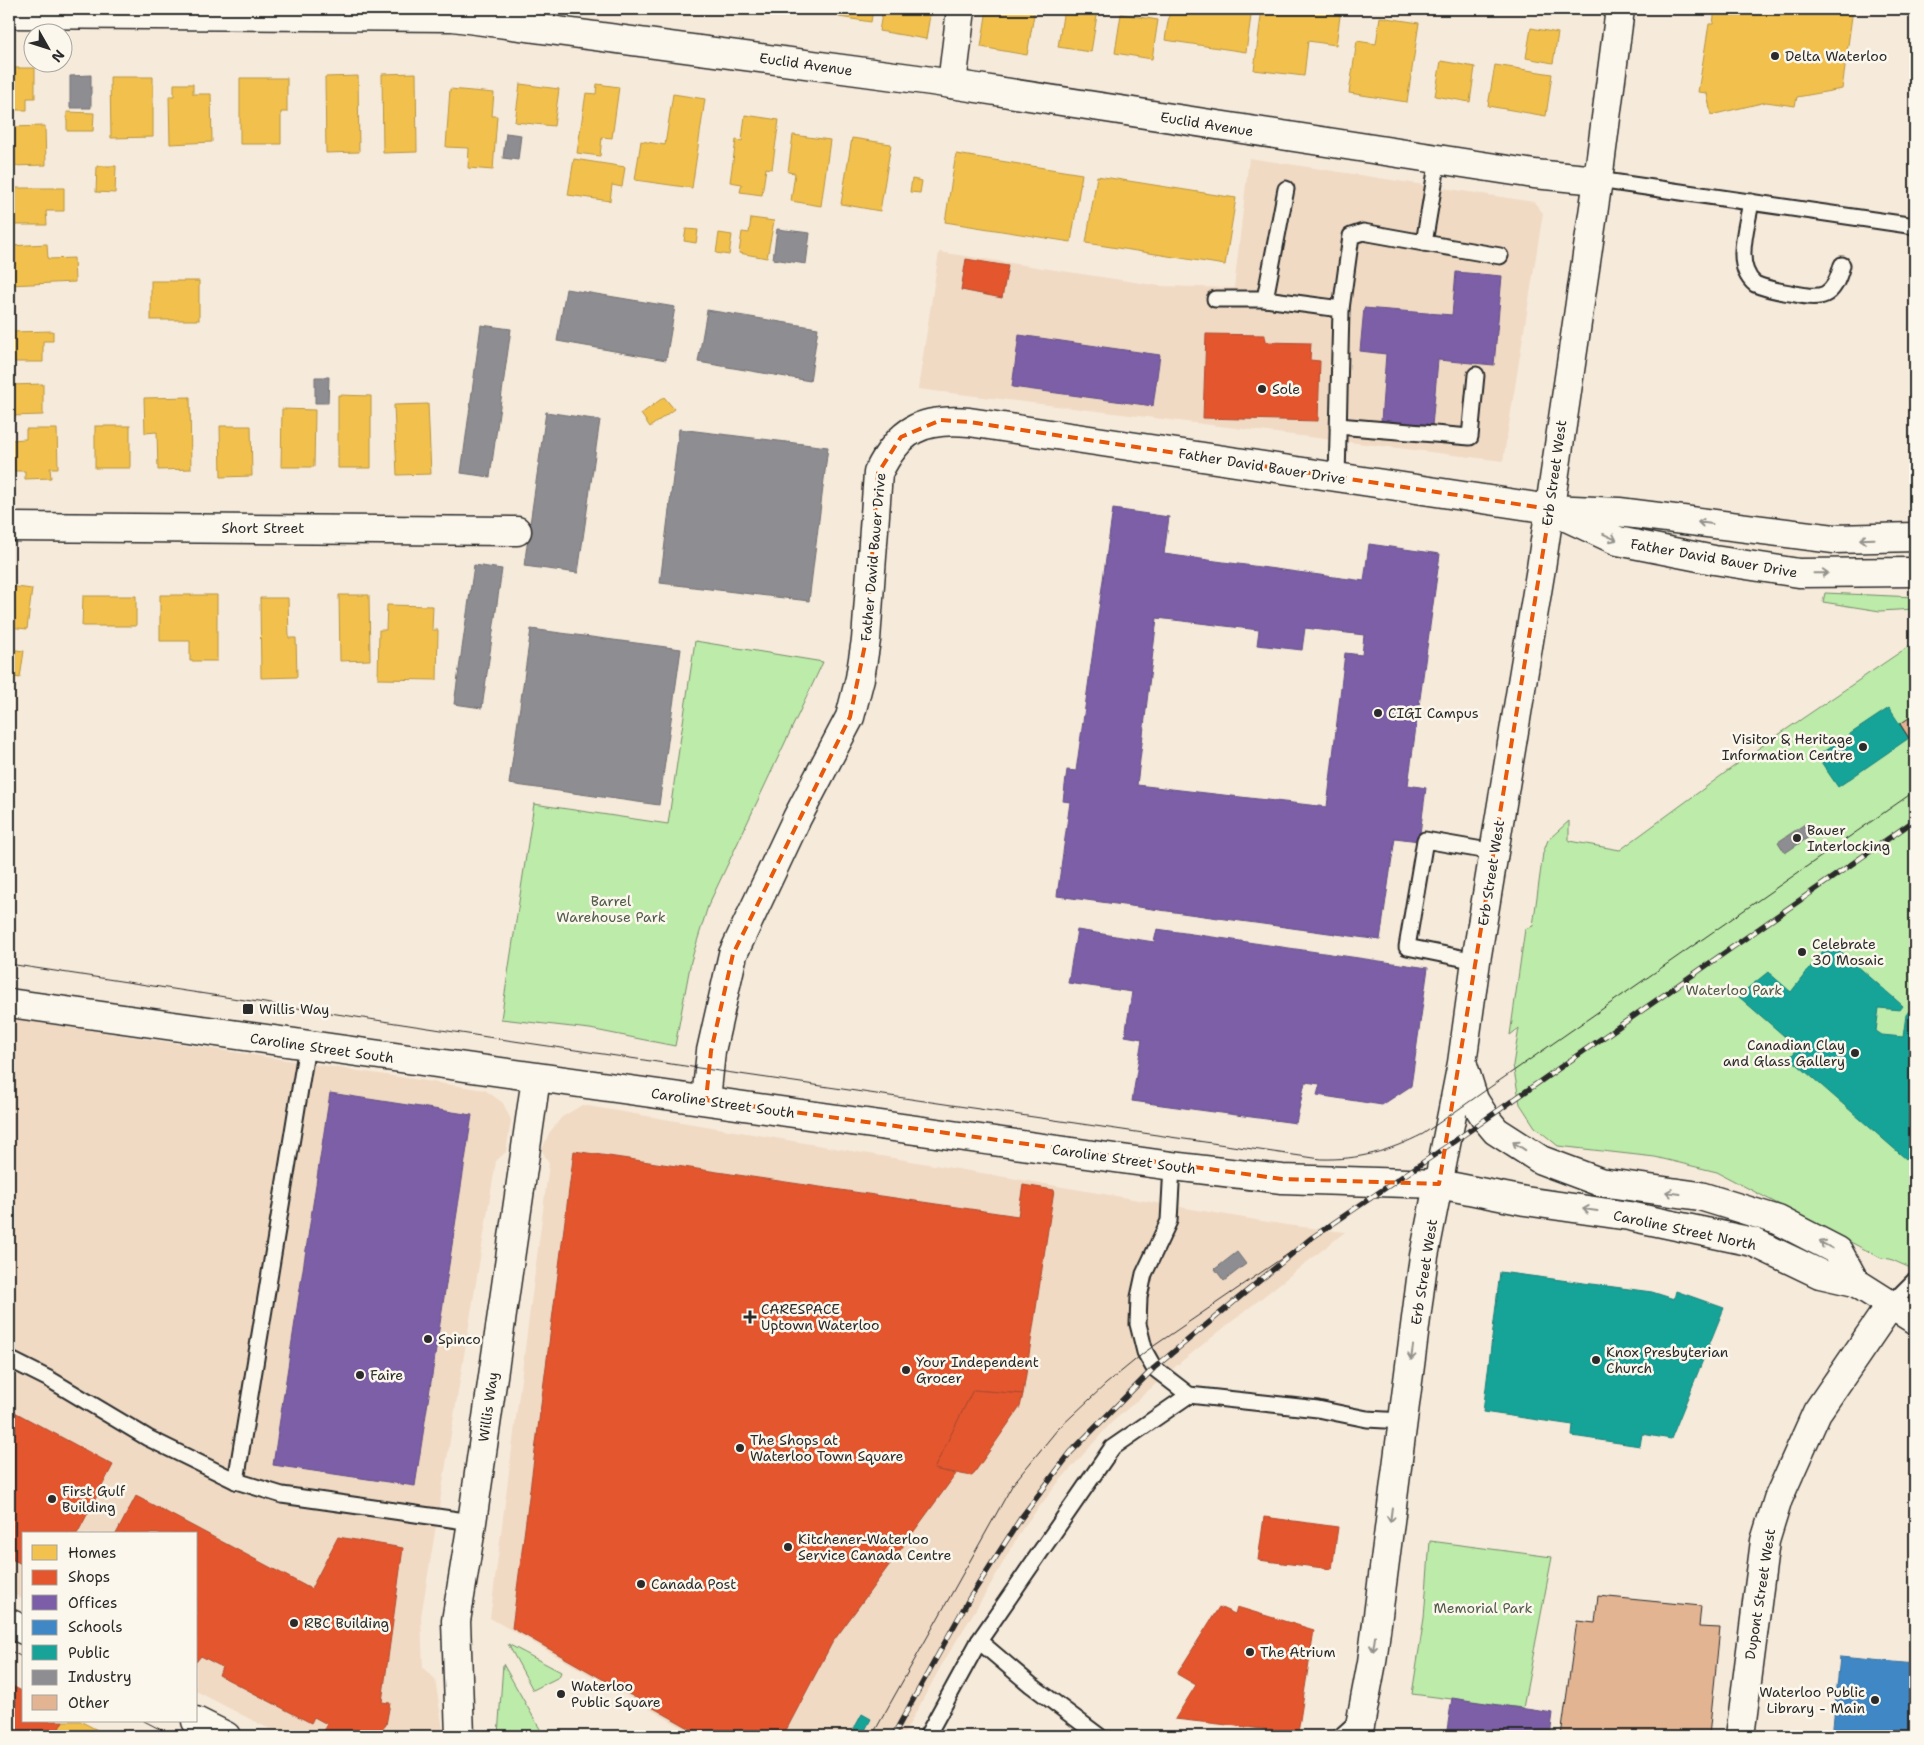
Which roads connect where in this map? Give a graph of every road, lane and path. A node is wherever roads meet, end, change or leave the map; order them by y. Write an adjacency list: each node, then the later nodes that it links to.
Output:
1 (961, 9): 4 (street)
2 (1620, 9): 6 (street, Erb Street West)
3 (9, 14): 4 (street, Euclid Avenue)
4 (952, 84): 5 (street, Euclid Avenue)
5 (1438, 160): 6 (street, Euclid Avenue); 10 (lane)
6 (1598, 180): 8 (lane); 19 (street, Erb Street West)
7 (1286, 189): 14 (lane)
8 (1751, 202): 9 (lane); 12 (lane)
9 (1915, 226)
10 (1424, 243): 11 (lane); 15 (lane)
11 (1500, 256)
12 (1842, 265)
13 (1215, 299): 14 (lane)
14 (1265, 299): 15 (lane)
15 (1341, 309): 17 (lane)
16 (1476, 375): 17 (lane)
17 (1338, 426): 18 (lane)
18 (1337, 478): 19 (street, Father David Bauer Drive); 30 (street, Father David Bauer Drive)
19 (1550, 509): 22 (street, Father David Bauer Drive, one-way to 19); 23 (street, Father David Bauer Drive, one-way to 23); 24 (street, Erb Street West)
20 (9, 526): 21 (street, Short Street)
21 (517, 530)
22 (1915, 537)
23 (1915, 572)
24 (1494, 852): 25 (street, Erb Street West); 25 (lane)
25 (1476, 961): 28 (street, Erb Street West)
26 (9, 1003): 27 (street, Caroline Street South)
27 (307, 1046): 29 (street, Caroline Street South); 40 (lane)
28 (1462, 1063): 32 (street, Erb Street West); 34 (street, one-way to 28)
29 (536, 1078): 30 (street, Caroline Street South); 41 (street, Willis Way)
30 (706, 1100): 31 (street, Caroline Street South)
31 (1172, 1166): 32 (street, Caroline Street South); 38 (lane)
32 (1439, 1184): 34 (street, Caroline Street North, one-way to 32); 39 (street, Erb Street West, one-way to 39)
33 (1915, 1280): 35 (lane)
34 (1855, 1282): 35 (street, Caroline Street North)
35 (1891, 1304): 36 (street, Caroline Street North); 52 (street, Dupont Street West)
36 (1915, 1320)
37 (9, 1359): 40 (lane)
38 (1189, 1395): 39 (lane); 44 (lane)
39 (1403, 1421): 46 (street, Erb Street West, one-way to 46)
40 (236, 1481): 41 (lane)
41 (472, 1522): 48 (street, Willis Way)
42 (9, 1623): 43 (street)
43 (22, 1629)
44 (979, 1641): 49 (lane); 50 (lane)
45 (198, 1722): 47 (street)
46 (1360, 1727): 51 (lane)
47 (226, 1736)
48 (460, 1736)
49 (927, 1736)
50 (1099, 1736)
51 (1341, 1736)
52 (1740, 1736)

